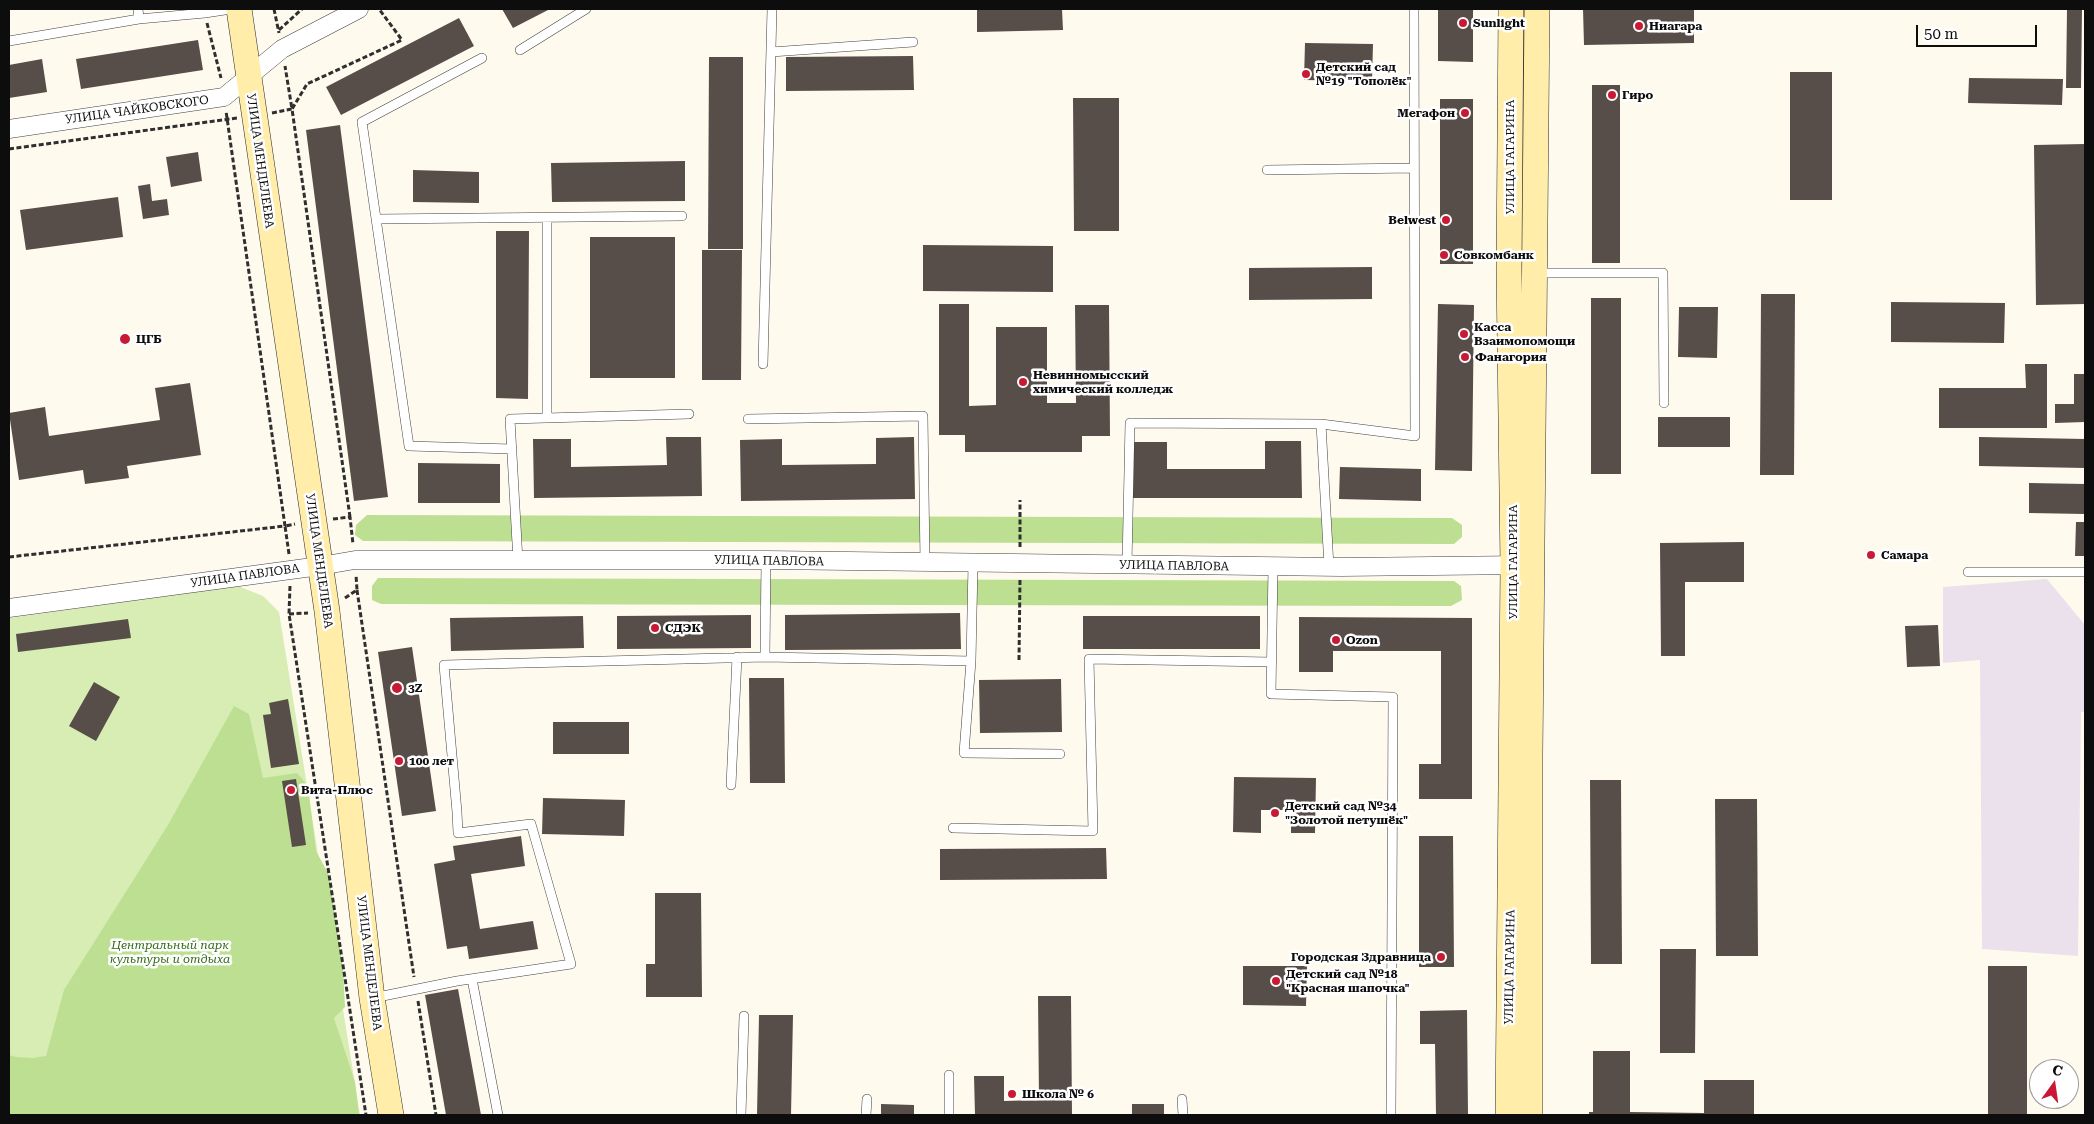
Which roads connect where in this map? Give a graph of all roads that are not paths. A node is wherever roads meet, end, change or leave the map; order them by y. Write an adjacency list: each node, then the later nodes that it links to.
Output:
1 (138, 9): 10 (lane)
2 (231, 9): 10 (lane)
3 (239, 9): 16 (main road, УЛИЦА МЕНДЕЛЕЕВА)
4 (359, 9): 16 (street, УЛИЦА ЧАЙКОВСКОГО)
5 (586, 9): 13 (lane)
6 (772, 9): 14 (lane)
7 (1414, 9): 18 (lane)
8 (1511, 9): 35 (main road, УЛИЦА ГАГАРИНА)
9 (1537, 9): 23 (main road, УЛИЦА ГАГАРИНА)
10 (139, 19): 11 (lane)
11 (9, 41)
12 (913, 42): 14 (lane)
13 (520, 50)
14 (771, 52): 24 (lane)
15 (482, 58): 22 (lane)
16 (249, 78): 17 (street, УЛИЦА ЧАЙКОВСКОГО); 36 (main road, УЛИЦА МЕНДЕЛЕЕВА)
17 (9, 129)
18 (1414, 168): 19 (lane); 29 (lane)
19 (1267, 170)
20 (682, 216): 21 (lane)
21 (547, 218): 22 (lane); 27 (lane)
22 (376, 220): 30 (lane)
23 (1535, 273): 25 (lane); 35 (main road, УЛИЦА ГАГАРИНА)
24 (763, 364)
25 (1664, 403)
26 (689, 414): 27 (lane)
27 (547, 418): 30 (lane)
28 (748, 419): 33 (lane)
29 (1321, 424): 37 (lane); 39 (lane)
30 (512, 449): 32 (lane)
31 (766, 560): 32 (street, УЛИЦА ПАВЛОВА); 33 (street, УЛИЦА ПАВЛОВА); 44 (lane)
32 (518, 561): 36 (street, УЛИЦА ПАВЛОВА)
33 (925, 564): 34 (street, УЛИЦА ПАВЛОВА)
34 (973, 564): 37 (street, УЛИЦА ПАВЛОВА); 45 (lane)
35 (1523, 565): 39 (street, УЛИЦА ПАВЛОВА); 63 (main road, УЛИЦА ГАГАРИНА); 64 (main road, УЛИЦА ГАГАРИНА)
36 (320, 566): 42 (street, УЛИЦА ПАВЛОВА); 51 (main road, УЛИЦА МЕНДЕЛЕЕВА)
37 (1127, 566): 38 (street, УЛИЦА ПАВЛОВА)
38 (1273, 567): 39 (street, УЛИЦА ПАВЛОВА); 46 (lane)
39 (1328, 567)
40 (1968, 572): 41 (lane)
41 (2085, 572)
42 (9, 606)
43 (737, 657): 44 (lane); 48 (lane); 50 (lane)
44 (765, 657): 45 (lane)
45 (971, 661): 47 (lane)
46 (1272, 662): 49 (lane); 62 (lane)
47 (1060, 754)
48 (731, 785)
49 (953, 828)
50 (472, 978): 51 (lane); 57 (lane)
51 (372, 998): 56 (main road, УЛИЦА МЕНДЕЛЕЕВА)
52 (744, 1016): 58 (lane)
53 (949, 1075): 60 (lane)
54 (867, 1099): 59 (lane)
55 (1182, 1099): 61 (lane)
56 (390, 1115)
57 (498, 1115)
58 (741, 1115)
59 (866, 1115)
60 (949, 1115)
61 (1183, 1115)
62 (1391, 1115)
63 (1508, 1115)
64 (1530, 1115)

